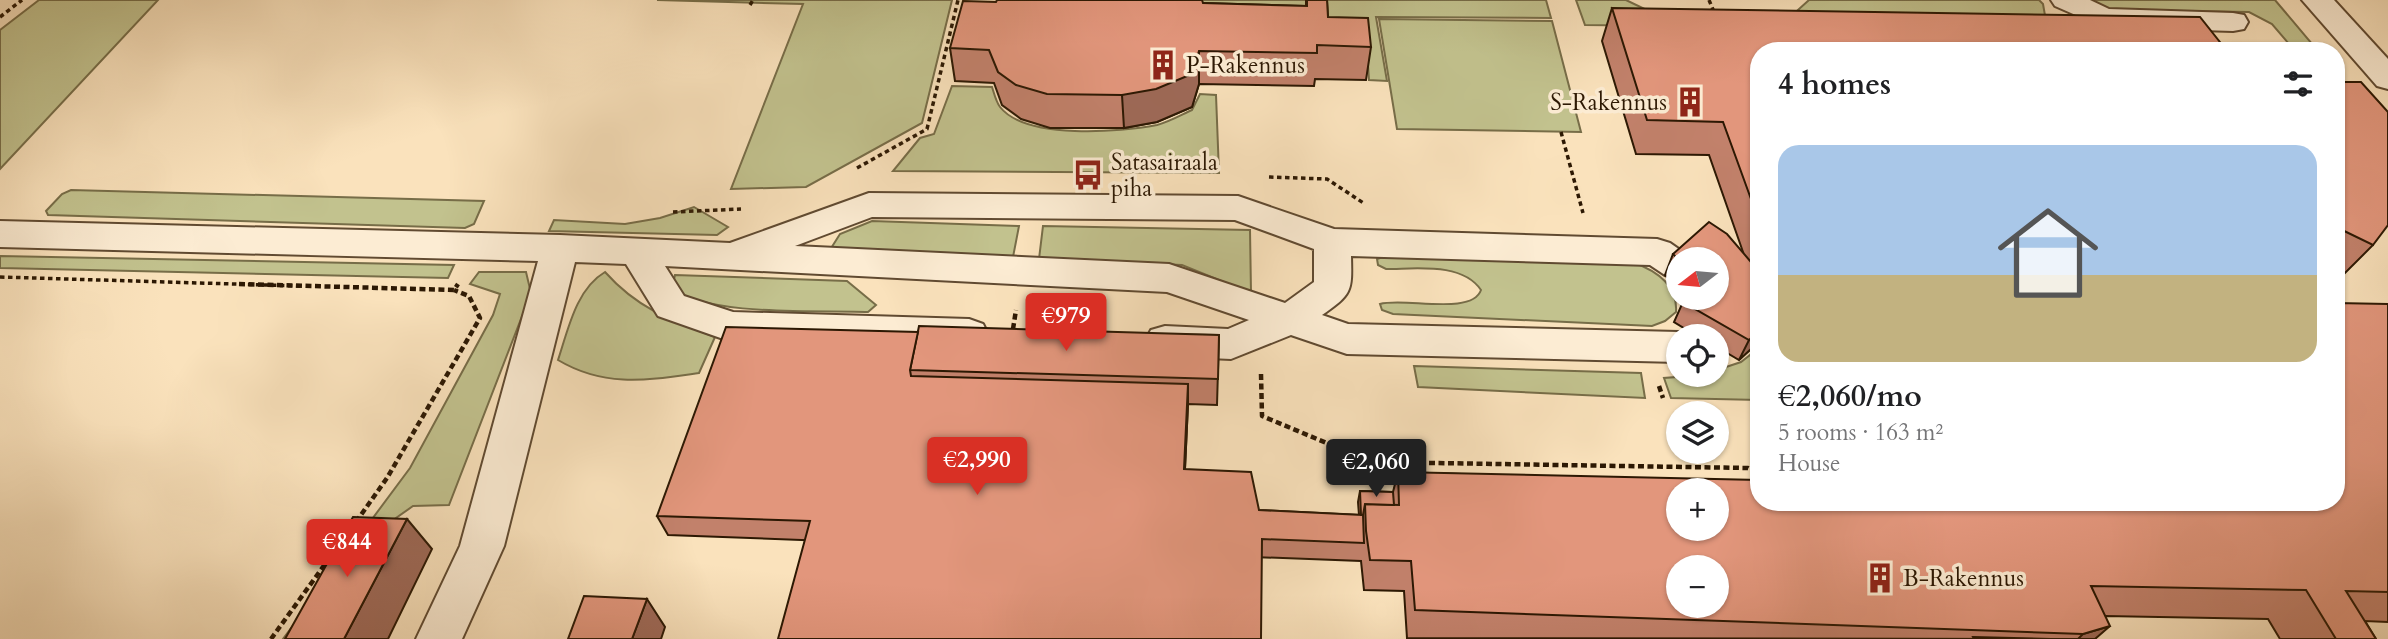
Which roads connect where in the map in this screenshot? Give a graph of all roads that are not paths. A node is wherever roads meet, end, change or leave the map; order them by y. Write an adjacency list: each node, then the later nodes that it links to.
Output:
1 (2066, 0): 3 (lane)
2 (2317, 0): 6 (lane)
3 (2103, 18): 4 (lane); 5 (lane)
4 (2233, 22)
5 (2066, 35)
6 (2388, 79)
7 (0, 234): 9 (lane)
8 (1332, 242): 11 (lane); 12 (lane); 13 (lane)
9 (560, 248): 10 (lane); 17 (lane)
10 (637, 252): 11 (lane); 14 (lane)
11 (728, 257): 13 (lane)
12 (1666, 258)
13 (1290, 318): 15 (lane); 16 (lane)
14 (999, 335)
15 (1135, 340)
16 (1666, 347)
17 (439, 639)

